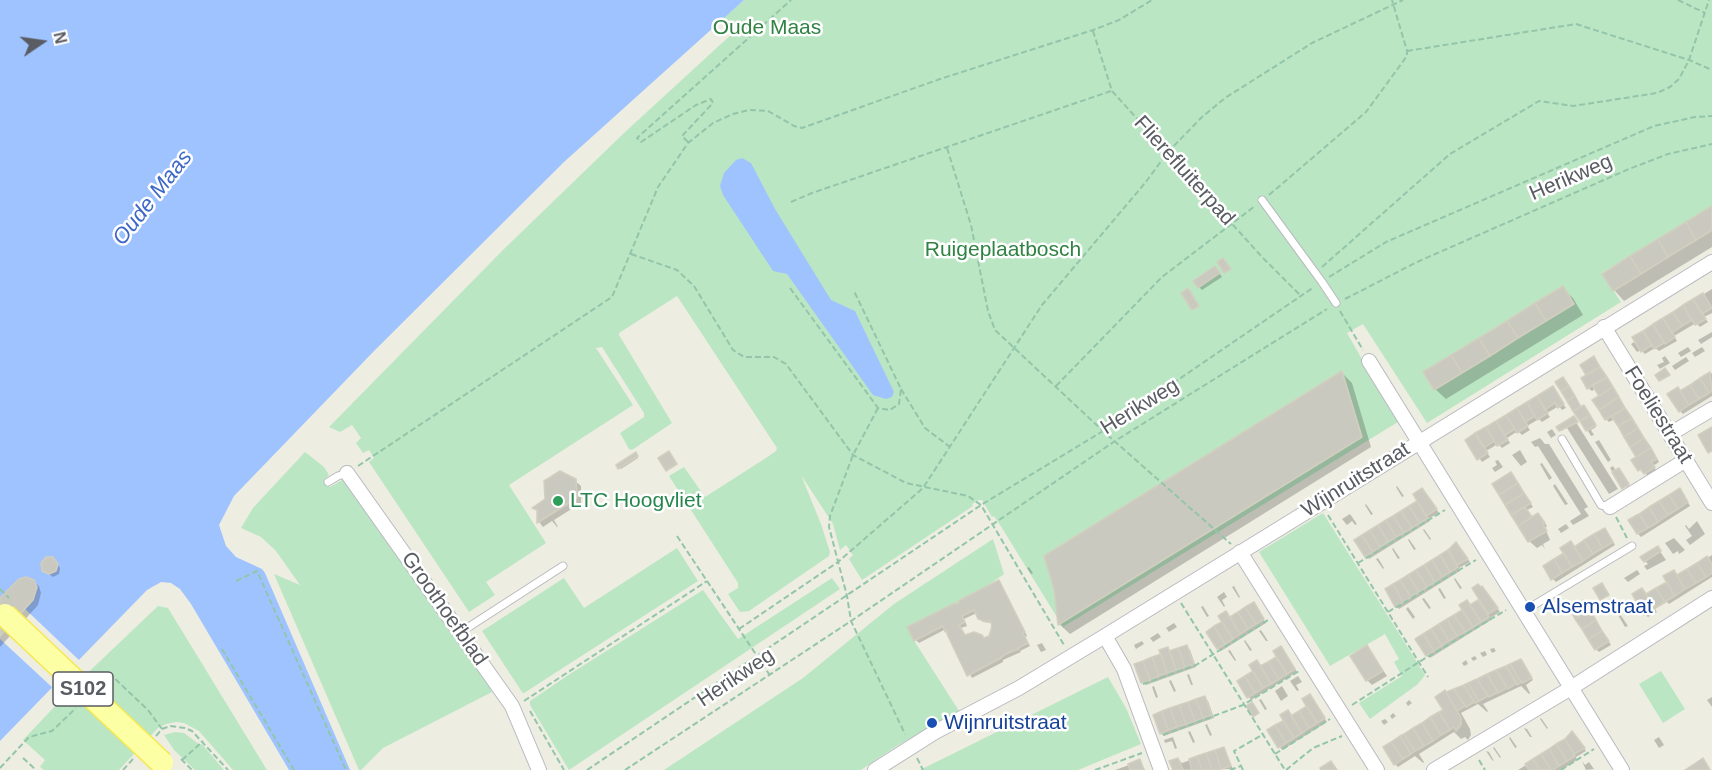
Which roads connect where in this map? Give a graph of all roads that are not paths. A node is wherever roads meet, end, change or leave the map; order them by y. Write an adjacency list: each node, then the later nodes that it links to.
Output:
1 (1262, 201): 3 (lane, Flierefluiterpad)
2 (1712, 262): 4 (street, Wijnruitstraat)
3 (1336, 303)
4 (1604, 327): 7 (street, Foeliestraat); 9 (street, Wijnruitstraat)
5 (1369, 361): 9 (street)
6 (1712, 409): 7 (street)
7 (1670, 434): 10 (street, Foeliestraat)
8 (1562, 439): 14 (lane)
9 (1418, 442): 16 (street, Wijnruitstraat); 19 (street)
10 (1686, 460): 13 (street, Foeliestraat); 14 (street)
11 (347, 473): 12 (lane, Groothoefblad); 21 (street, Groothoefblad)
12 (328, 482)
13 (1712, 503)
14 (1610, 507)
15 (1632, 546): 19 (lane)
16 (1240, 552): 22 (street, Wijnruitstraat); 28 (street)
17 (563, 566): 21 (lane)
18 (1712, 598): 23 (street)
19 (1521, 607): 23 (street)
20 (4, 615): 24 (main road, S102, bridge)
21 (461, 632): 25 (street, Groothoefblad)
22 (1105, 636): 26 (street, Wijnruitstraat); 27 (street)
23 (1571, 687): 29 (street); 30 (street)
24 (174, 760)
25 (540, 770)
26 (875, 770)
27 (1161, 770)
28 (1377, 770)
29 (1434, 770)
30 (1622, 770)

